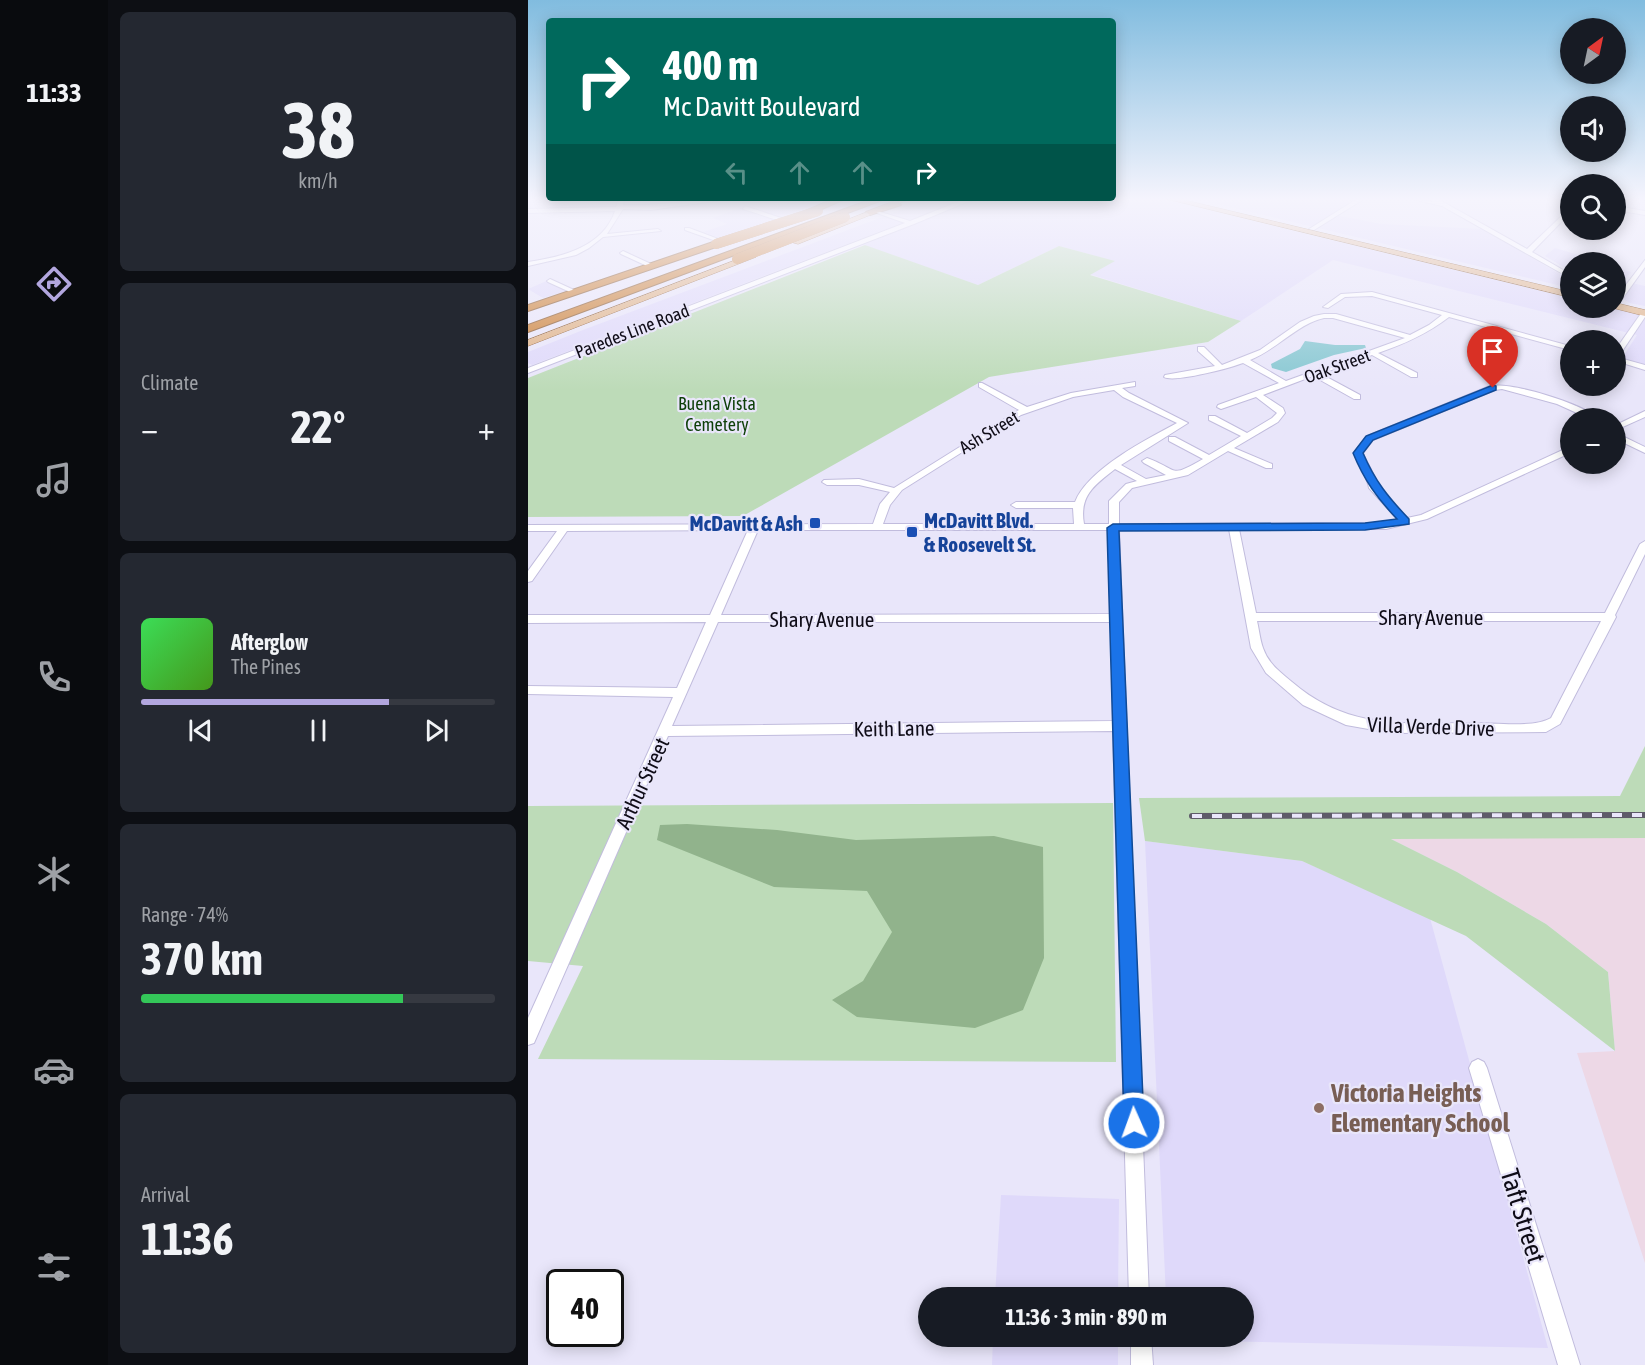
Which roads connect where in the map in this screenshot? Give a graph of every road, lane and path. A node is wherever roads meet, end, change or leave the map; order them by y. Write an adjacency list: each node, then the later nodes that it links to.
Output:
1 (1645, 262): 18 (street)
2 (644, 263): 15 (street)
3 (656, 263): 15 (main road)
4 (657, 263): 26 (highway)
5 (677, 263): 19 (highway)
6 (684, 263): 19 (highway)
7 (706, 263): 23 (highway)
8 (714, 263): 23 (highway)
9 (727, 263): 35 (highway, bridge)
10 (741, 263): 35 (main road)
11 (809, 263): 43 (street, Paredes Line Road)
12 (1438, 263): 22 (main road)
13 (1457, 263): 20 (main road)
14 (1547, 263): 16 (street)
15 (649, 265): 21 (main road)
16 (1560, 270)
17 (550, 281): 21 (street)
18 (1626, 287)
19 (612, 288): 31 (highway)
20 (1560, 288)
21 (572, 291): 26 (main road)
22 (1560, 293)
23 (600, 301): 32 (highway)
24 (1626, 302): 28 (main road)
25 (1626, 304): 29 (main road)
26 (528, 307)
27 (1326, 307): 30 (street)
28 (1645, 308)
29 (1645, 313): 34 (street)
30 (1447, 315): 33 (street, Oak Street); 36 (street)
31 (528, 319)
32 (528, 329)
33 (1412, 338): 38 (street, Oak Street); 39 (street)
34 (1626, 340)
35 (533, 341)
36 (1560, 345)
37 (1201, 349): 41 (street)
38 (1372, 353): 44 (street, Oak Street); 45 (street)
39 (1245, 361): 41 (street); 48 (street)
40 (1626, 363): 42 (street)
41 (1221, 368): 46 (street)
42 (1645, 368)
43 (528, 371)
44 (1315, 374): 48 (street, Oak Street); 52 (street)
45 (1414, 375)
46 (1168, 377)
47 (1132, 384): 50 (street, Ash Street)
48 (1286, 384): 51 (street, Oak Street)
49 (982, 385): 55 (street)
50 (1116, 387): 55 (street, Ash Street); 67 (street)
51 (1257, 394): 53 (street, Oak Street); 59 (street)
52 (1357, 397)
53 (1221, 407)
54 (1573, 408): 75 (street)
55 (1026, 410): 72 (street, Ash Street)
56 (1645, 414): 58 (street)
57 (1212, 418): 59 (street)
58 (1626, 423)
59 (1247, 436): 62 (street)
60 (1172, 439): 65 (street)
61 (1626, 441): 63 (street)
62 (1228, 448): 65 (street); 68 (street)
63 (1645, 450)
64 (1560, 455): 75 (street)
65 (1210, 459): 69 (street)
66 (1147, 461): 69 (street)
67 (1116, 466): 70 (street); 73 (street)
68 (1269, 466)
69 (1176, 477): 70 (street)
70 (1143, 481): 81 (street)
71 (827, 482): 72 (street)
72 (897, 491): 80 (street, Ash Street)
73 (1079, 504): 74 (street); 76 (street)
74 (1016, 505)
75 (1405, 522): 82 (street)
76 (1080, 527): 80 (street); 81 (street)
77 (528, 528): 78 (street)
78 (564, 528): 79 (street); 84 (street)
79 (754, 528): 80 (street); 89 (street, Arthur Street)
80 (877, 528)
81 (1113, 528): 82 (street); 87 (street)
82 (1234, 528): 85 (street, Villa Verde Drive)
83 (1645, 544): 86 (street, Villa Verde Drive)
84 (528, 579)
85 (1252, 617): 86 (street, Shary Avenue); 86 (street, Villa Verde Drive)
86 (1610, 617)
87 (1116, 618): 89 (street, Shary Avenue); 92 (street)
88 (528, 619): 89 (street, Shary Avenue)
89 (715, 620): 91 (street, Arthur Street)
90 (528, 690): 91 (street)
91 (681, 693): 93 (street, Arthur Street)
92 (1121, 726): 93 (street, Keith Lane); 96 (street)
93 (666, 731): 94 (street, Arthur Street)
94 (528, 1038)
95 (1478, 1068): 99 (street, Taft Street)
96 (1139, 1287)
97 (1141, 1347): 98 (street)
98 (1142, 1365)
99 (1569, 1365)

